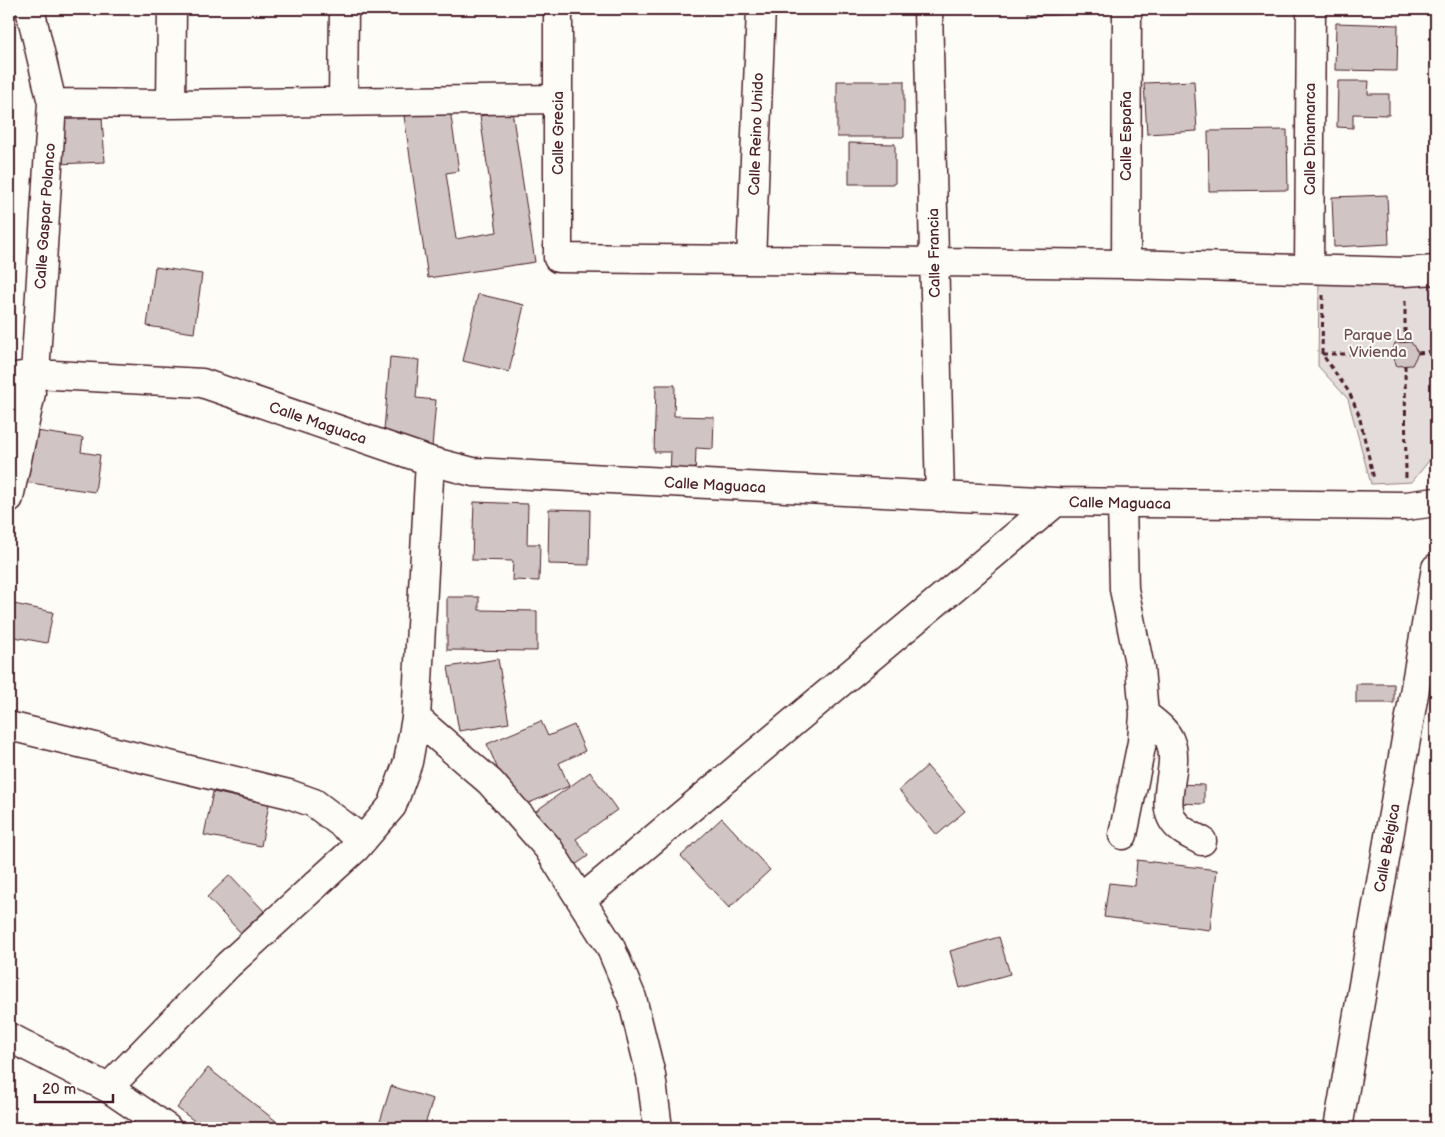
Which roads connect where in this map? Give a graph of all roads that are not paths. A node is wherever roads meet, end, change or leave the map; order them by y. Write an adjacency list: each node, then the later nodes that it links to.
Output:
1 (30, 9): 11 (street, Calle Gaspar Polanco)
2 (172, 9): 12 (street)
3 (344, 9): 10 (street)
4 (558, 9): 9 (street, Calle Grecia)
5 (761, 9): 13 (street, Calle Reino Unido)
6 (928, 9): 14 (street, Calle Francia)
7 (1127, 9): 15 (street, Calle España)
8 (1311, 9): 16 (street, Calle Dinamarca)
9 (558, 99): 10 (street); 13 (street, Calle Grecia)
10 (343, 101): 12 (street)
11 (52, 103): 12 (street); 18 (street, Calle Gaspar Polanco)
12 (171, 104)
13 (750, 260): 14 (street)
14 (935, 263): 15 (street); 21 (street, Calle Francia)
15 (1126, 264): 16 (street)
16 (1316, 270): 17 (street)
17 (1436, 270)
18 (22, 376): 19 (street, Calle Gaspar Polanco); 20 (street, Calle Maguaca); 22 (street)
19 (9, 417)
20 (430, 461): 21 (street, Calle Maguaca); 28 (street)
21 (940, 497): 23 (street, Calle Maguaca)
22 (9, 498)
23 (1056, 502): 25 (street, Calle Maguaca); 33 (street)
24 (1436, 502): 25 (street, Calle Maguaca)
25 (1122, 503): 27 (street)
26 (1436, 568): 38 (street, Calle Bélgica)
27 (1144, 714): 30 (street); 32 (street)
28 (416, 718): 31 (street); 33 (street)
29 (9, 726): 31 (street)
30 (1123, 835)
31 (362, 840): 35 (street)
32 (1202, 841)
33 (582, 899): 37 (street)
34 (9, 1037): 35 (street)
35 (108, 1088): 36 (street)
36 (167, 1128)
37 (658, 1128)
38 (1338, 1128)

